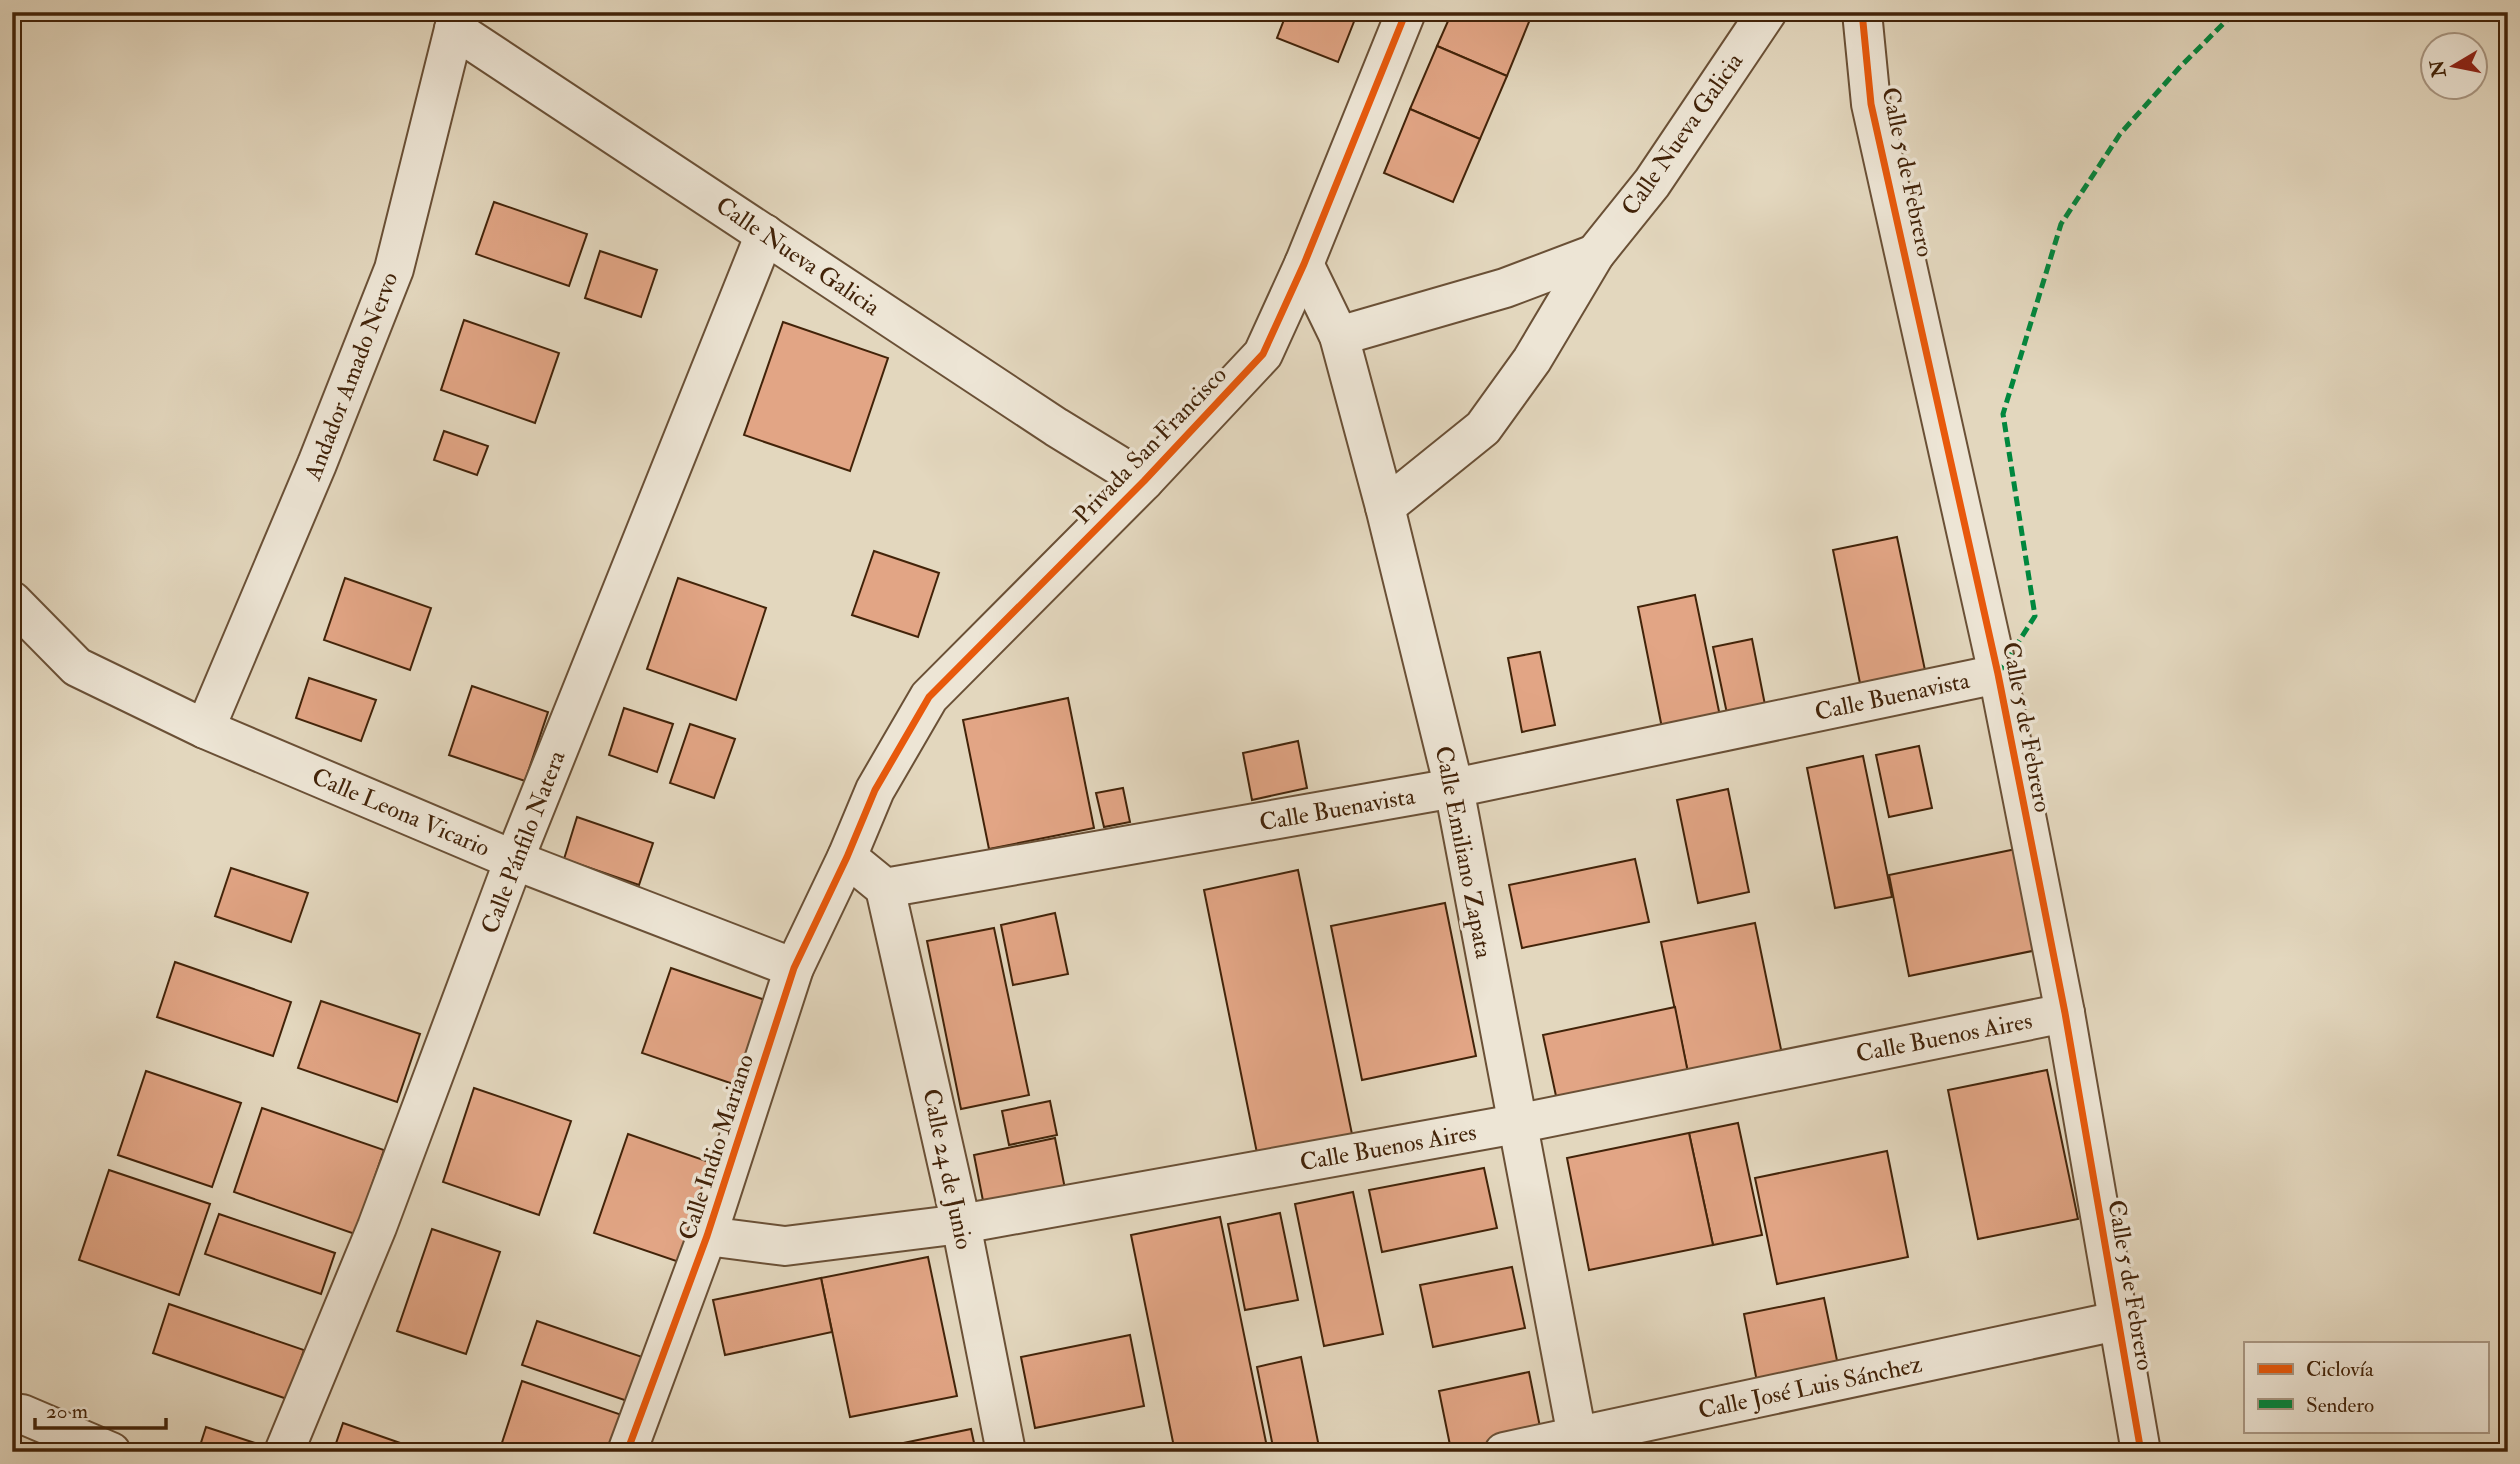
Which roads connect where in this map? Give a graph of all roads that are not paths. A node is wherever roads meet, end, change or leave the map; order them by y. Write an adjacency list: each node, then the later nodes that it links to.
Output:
1 (1406, 12): 7 (street, Privada San Francisco)
2 (1767, 12): 6 (street, Calle Nueva Galicia)
3 (1862, 12): 12 (street, Calle 5 de Febrero)
4 (458, 20): 5 (street, Calle Nueva Galicia); 13 (street, Andador Amado Nervo)
5 (765, 234): 9 (street, Calle Nueva Galicia); 16 (street, Calle Pánfilo Natera)
6 (1595, 254): 8 (street); 10 (street, Calle Nueva Galicia)
7 (1304, 264): 8 (street, Calle Emiliano Zapata); 9 (street, Privada San Francisco)
8 (1339, 336): 10 (street, Calle Emiliano Zapata)
9 (1144, 481): 15 (street, Privada San Francisco)
10 (1385, 507): 14 (street, Calle Emiliano Zapata)
11 (12, 601): 13 (street, Calle Leona Vicario)
12 (1998, 674): 14 (street, Calle Buenavista); 19 (street, Calle 5 de Febrero)
13 (205, 729): 16 (street, Calle Leona Vicario)
14 (1454, 788): 17 (street, Calle Buenavista); 20 (street, Calle Emiliano Zapata)
15 (847, 857): 17 (street); 18 (street, Calle Indio Mariano)
16 (514, 860): 18 (street, Calle Leona Vicario); 27 (street, Calle Pánfilo Natera)
17 (885, 888): 21 (street, Calle 24 de Junio)
18 (794, 968): 22 (street, Calle Indio Mariano)
19 (2065, 1013): 20 (street, Calle Buenos Aires); 23 (street, Calle 5 de Febrero)
20 (1516, 1124): 21 (street, Calle Buenos Aires); 25 (street, Calle Emiliano Zapata)
21 (961, 1224): 22 (street, Calle Buenos Aires); 29 (street, Calle 24 de Junio)
22 (707, 1236): 28 (street, Calle Indio Mariano)
23 (2117, 1321): 25 (street, Calle José Luis Sánchez); 31 (street, Calle 5 de Febrero)
24 (22, 1414): 26 (street)
25 (1578, 1444): 30 (street, Calle José Luis Sánchez)
26 (111, 1452)
27 (284, 1452)
28 (628, 1452)
29 (1006, 1452)
30 (1504, 1452)
31 (2141, 1452)

